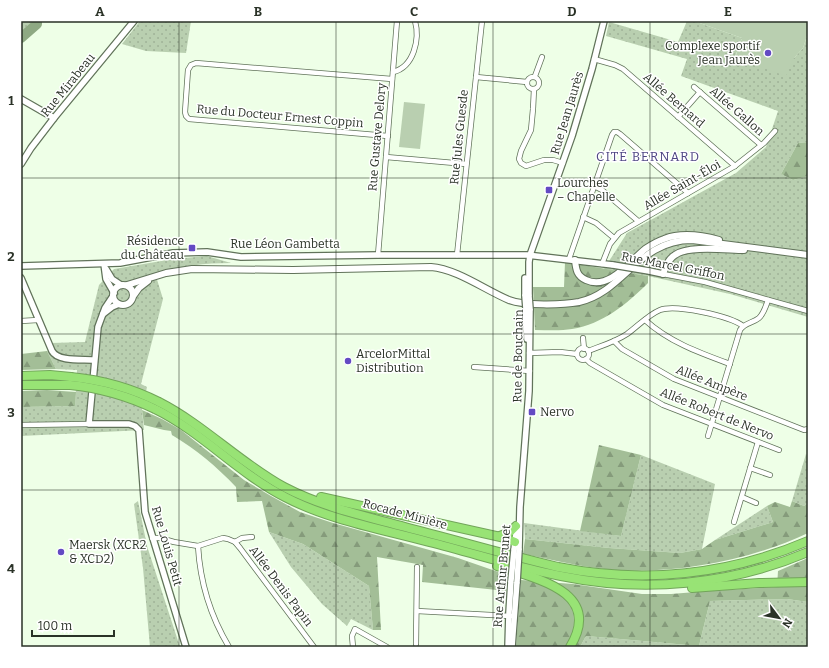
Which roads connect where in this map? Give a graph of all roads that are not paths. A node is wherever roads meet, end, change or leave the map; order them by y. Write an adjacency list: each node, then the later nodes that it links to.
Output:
1 (134, 21): 18 (street, Rue Mirabeau)
2 (397, 21): 8 (street, Rue Gustave Delory)
3 (415, 21): 8 (street)
4 (482, 21): 10 (street, Rue Jules Guesde)
5 (604, 21): 7 (street, Rue Jean Jaurès)
6 (542, 57): 9 (street)
7 (594, 59): 17 (street, Allée Bernard); 23 (street, Rue Jean Jaurès)
8 (393, 72): 11 (street, Rue Gustave Delory)
9 (535, 76): 12 (street); 14 (street)
10 (476, 77): 12 (street); 25 (street, Rue Jules Guesde)
11 (392, 79): 20 (street, Rue Gustave Delory); 20 (street, Rue du Docteur Ernest Coppin)
12 (527, 82): 14 (street)
13 (694, 87): 15 (street, Allée Gallon)
14 (534, 89): 23 (street)
15 (700, 92): 17 (street, Allée Gallon); 21 (street, Allée Gallon)
16 (21, 99): 18 (street)
17 (678, 117): 26 (street, Allée Bernard)
18 (54, 118): 24 (street, Rue Mirabeau)
19 (775, 131): 21 (street, Allée Saint-Éloi)
20 (388, 136): 22 (street, Rue Gustave Delory)
21 (761, 145): 26 (street, Allée Saint-Éloi)
22 (386, 157): 25 (street); 34 (street, Rue Gustave Delory)
23 (563, 163): 36 (street, Rue Jean Jaurès)
24 (21, 164)
25 (466, 164): 35 (street, Rue Jules Guesde)
26 (734, 166): 28 (street, Allée Saint-Éloi)
27 (594, 186): 28 (street); 29 (street); 30 (street)
28 (688, 193): 30 (street, Allée Saint-Éloi)
29 (583, 217): 31 (street); 38 (street)
30 (638, 221): 31 (street, Allée Saint-Éloi)
31 (614, 238): 40 (street, Allée Saint-Éloi)
32 (740, 246): 33 (main road); 38 (main road); 43 (main road)
33 (775, 251): 37 (main road); 42 (main road)
34 (378, 255): 35 (street, Rue Léon Gambetta); 39 (street, Rue Léon Gambetta)
35 (457, 255): 36 (street, Rue Léon Gambetta)
36 (529, 255): 38 (street, Rue Marcel Griffon); 59 (street, Rue de Bouchain, bridge)
37 (808, 255)
38 (572, 260): 40 (street, Rue Marcel Griffon)
39 (104, 264): 41 (street, Rue Léon Gambetta); 45 (street); 46 (street)
40 (602, 264): 42 (street, Rue Marcel Griffon, bridge)
41 (21, 266)
42 (663, 274): 48 (street, Rue Marcel Griffon)
43 (154, 277): 45 (main road); 47 (main road)
44 (21, 278): 51 (street)
45 (124, 285): 46 (main road); 47 (main road)
46 (113, 294): 49 (main road); 52 (street)
47 (134, 295): 49 (main road)
48 (768, 300): 50 (street, Rue Marcel Griffon); 55 (street)
49 (119, 304): 52 (street)
50 (808, 311)
51 (38, 320): 54 (street); 62 (street)
52 (100, 320): 62 (street)
53 (645, 320): 55 (street); 57 (street); 63 (street)
54 (21, 321)
55 (743, 326): 63 (street)
56 (583, 338): 58 (street)
57 (614, 341): 58 (street); 69 (street, Allée Ampère)
58 (586, 350): 60 (street); 61 (street)
59 (529, 353): 60 (street); 65 (street, Rue de Bouchain)
60 (578, 354): 61 (street)
61 (586, 359): 71 (street, Allée Robert de Nervo)
62 (94, 360): 70 (street)
63 (730, 364): 69 (street)
64 (474, 367): 65 (street)
65 (530, 371): 82 (street, Rue de Bouchain)
66 (21, 376): 67 (highway, Rocade Minière)
67 (71, 381): 68 (highway, Rocade Minière); 78 (highway, Rocade Minière, bridge); 93 (highway, Rocade Minière, bridge)
68 (21, 385)
69 (720, 397): 71 (street); 73 (street, Allée Ampère)
70 (89, 424): 72 (street); 87 (street, Rue Louis Petit)
71 (712, 424): 74 (street); 75 (street, Allée Robert de Nervo)
72 (21, 425)
73 (808, 429)
74 (708, 436)
75 (758, 442): 76 (street, Allée Robert de Nervo); 77 (street)
76 (779, 450)
77 (750, 468): 79 (street); 80 (street)
78 (258, 470): 85 (highway); 88 (highway, Rocade Minière)
79 (770, 475)
80 (742, 497): 81 (street); 83 (street)
81 (756, 503)
82 (520, 507): 84 (street, Rue Arthur Brunet); 91 (street)
83 (734, 522)
84 (516, 526): 85 (highway); 91 (street, Rue Arthur Brunet)
85 (499, 536): 91 (highway)
86 (252, 537): 89 (street)
87 (152, 538): 90 (street); 101 (street, Rue Louis Petit)
88 (808, 541)
89 (235, 542): 90 (street); 100 (street, Allée Denis Papin)
90 (198, 546): 102 (street)
91 (517, 548): 98 (street, Rue Arthur Brunet, bridge)
92 (808, 552): 96 (highway, Rocade Minière)
93 (484, 557): 96 (highway, Rocade Minière); 107 (highway)
94 (417, 567): 97 (street)
95 (808, 582): 96 (highway)
96 (662, 585)
97 (417, 611): 98 (street); 99 (street)
98 (511, 616): 105 (street, Rue Arthur Brunet); 106 (street, Rue Arthur Brunet)
99 (416, 644)
100 (313, 645)
101 (186, 647)
102 (230, 647)
103 (353, 647): 104 (street)
104 (387, 647)
105 (508, 647)
106 (512, 647)
107 (570, 647)

